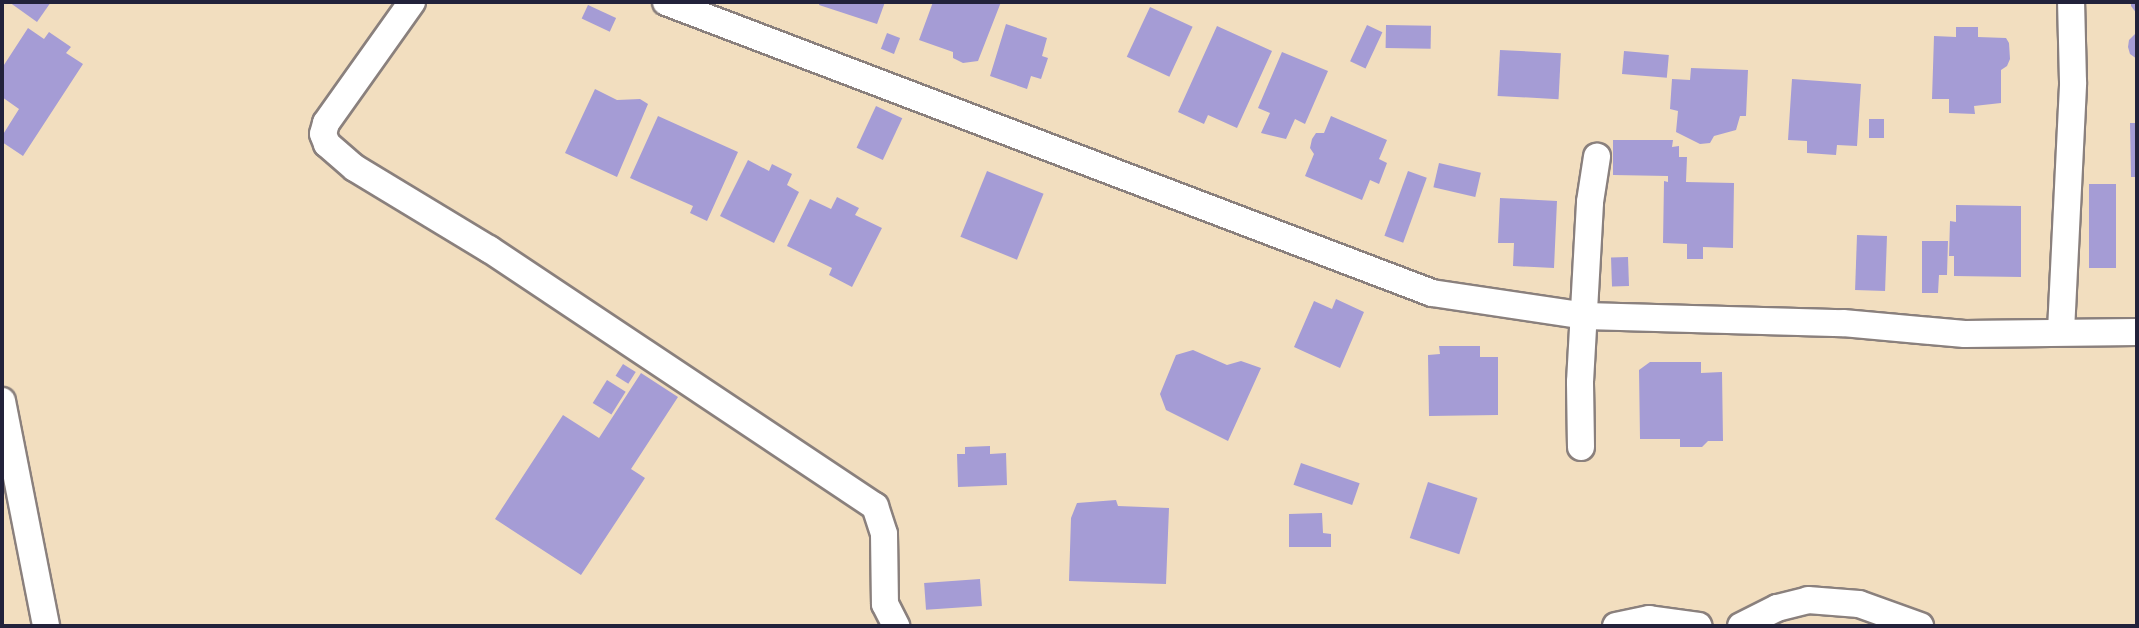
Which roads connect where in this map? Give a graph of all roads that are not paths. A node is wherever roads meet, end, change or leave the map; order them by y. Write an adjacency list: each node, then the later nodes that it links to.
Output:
1 (412, 2): 11 (street)
2 (666, 2): 5 (street)
3 (2071, 2): 6 (street)
4 (1597, 157): 5 (street)
5 (1585, 316): 6 (street); 9 (street)
6 (2061, 331): 7 (street)
7 (2137, 332)
8 (2, 401): 10 (street)
9 (1581, 447)
10 (46, 626)
11 (896, 626)
12 (1616, 626): 13 (street)
13 (1699, 626)
14 (1741, 626): 15 (street)
15 (1920, 626)

